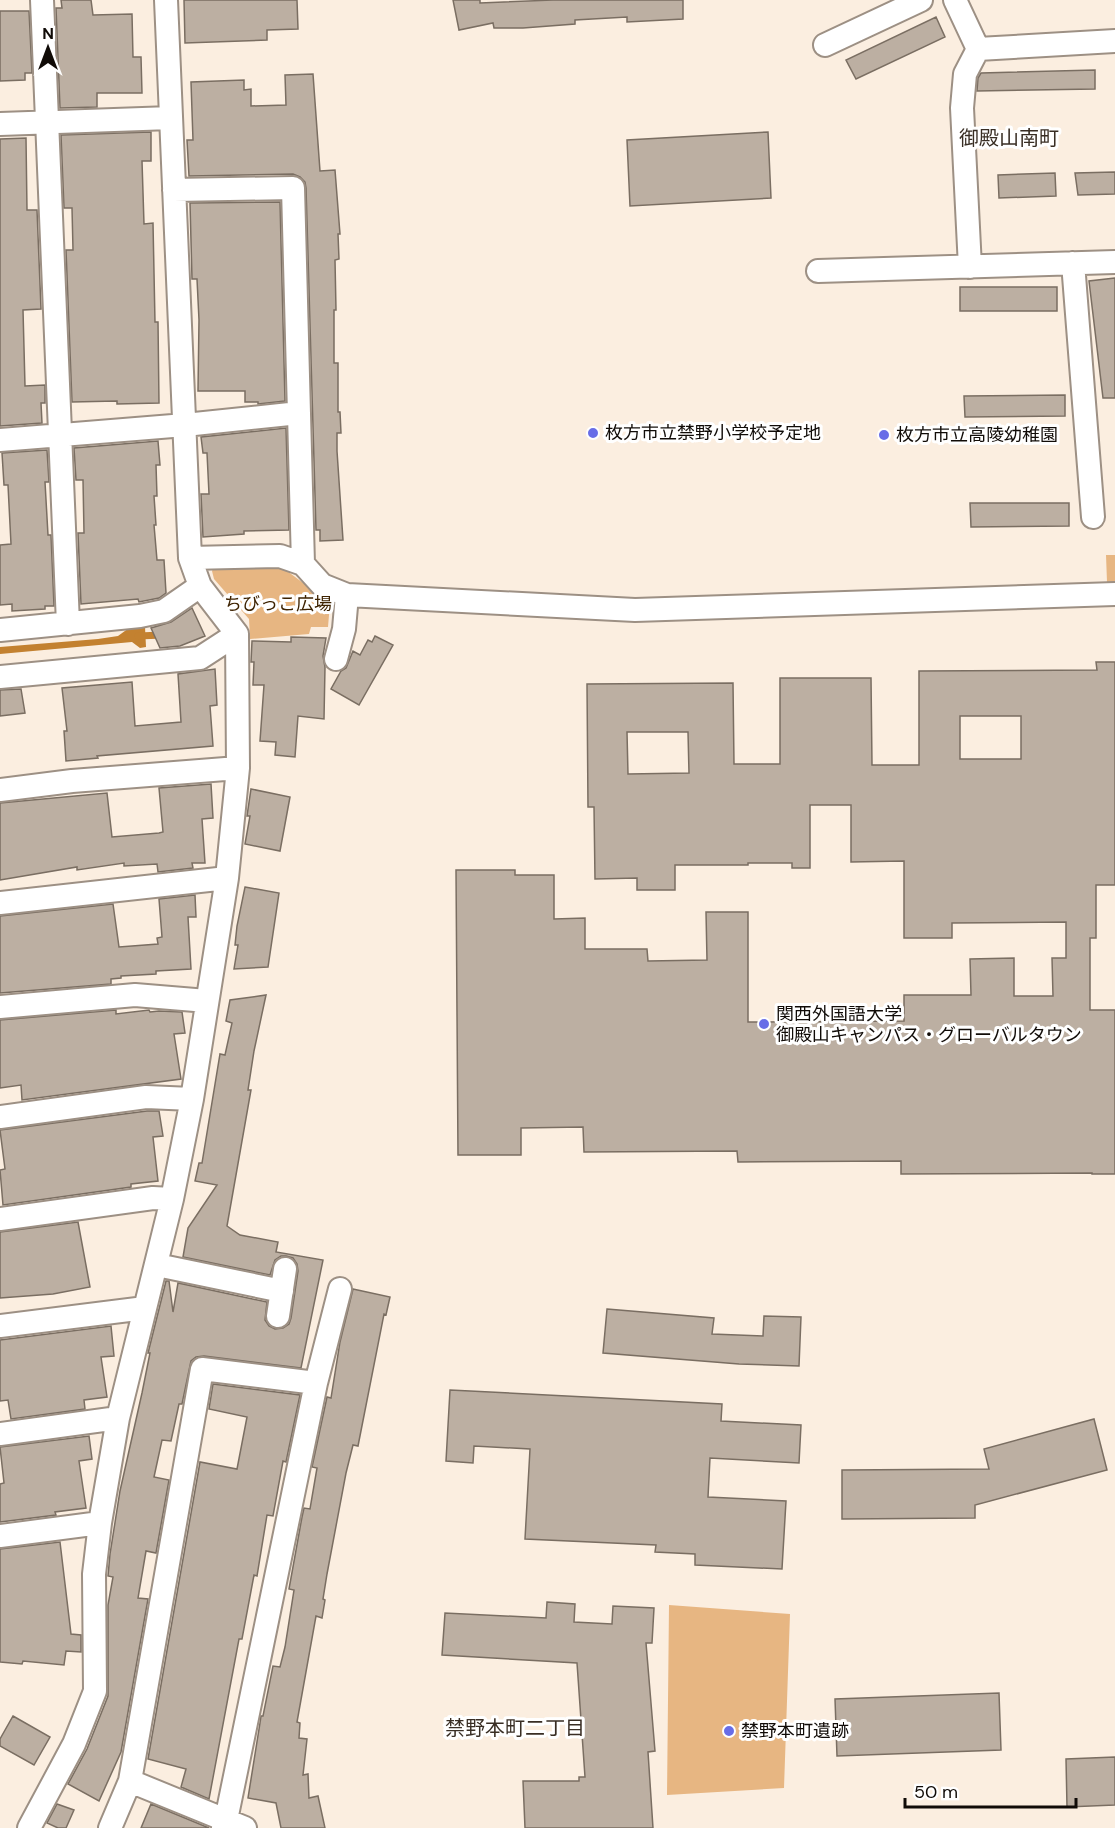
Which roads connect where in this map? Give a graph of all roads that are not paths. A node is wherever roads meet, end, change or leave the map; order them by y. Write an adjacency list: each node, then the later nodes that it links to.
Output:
1 (42, 0): 9 (street)
2 (166, 0): 8 (street)
3 (921, 0): 6 (street)
4 (955, 0): 7 (street)
5 (1115, 41): 7 (street)
6 (825, 45)
7 (978, 49): 14 (street)
8 (171, 118): 9 (street); 11 (street)
9 (46, 123): 10 (street); 18 (street)
10 (0, 124)
11 (174, 190): 16 (street); 17 (street)
12 (1115, 262): 13 (street)
13 (1073, 263): 14 (street); 20 (street)
14 (970, 267): 15 (street)
15 (818, 271)
16 (299, 413): 17 (street); 22 (street)
17 (184, 425): 18 (street); 21 (street)
18 (61, 436): 19 (street); 26 (street)
19 (0, 440)
20 (1093, 517)
21 (190, 558): 22 (street); 23 (street)
22 (303, 564): 25 (street)
23 (200, 586): 26 (street); 28 (street)
24 (1115, 594): 25 (street)
25 (347, 595): 29 (street)
26 (68, 624): 27 (street)
27 (0, 630)
28 (237, 634): 30 (street); 31 (street)
29 (336, 659)
30 (0, 677)
31 (238, 768): 32 (street); 33 (street)
32 (0, 790)
33 (227, 878): 34 (street); 35 (street)
34 (0, 903)
35 (207, 1001): 36 (street); 37 (street)
36 (0, 1007)
37 (192, 1099): 38 (street); 39 (street)
38 (0, 1117)
39 (172, 1199): 40 (street); 41 (street)
40 (0, 1220)
41 (157, 1265): 43 (street); 44 (street)
42 (340, 1289): 46 (street)
43 (144, 1308): 45 (street); 47 (street)
44 (278, 1316)
45 (0, 1326)
46 (316, 1383): 51 (street); 52 (street)
47 (118, 1418): 48 (street); 49 (street)
48 (0, 1434)
49 (100, 1523): 50 (street); 53 (street)
50 (0, 1536)
51 (130, 1780): 52 (street); 54 (street)
52 (231, 1825)
53 (29, 1828)
54 (110, 1828)

